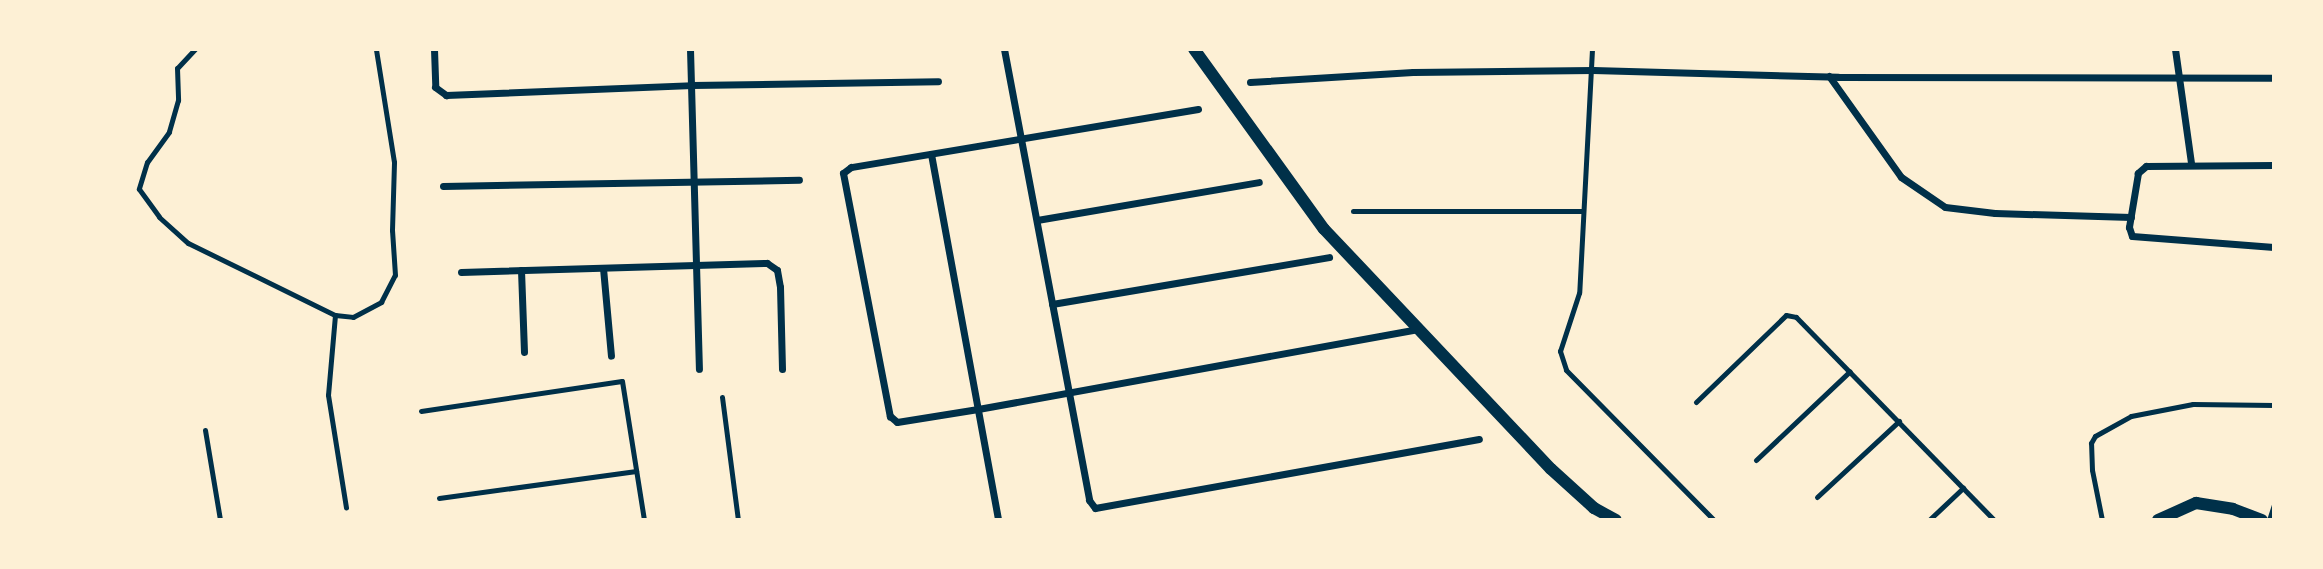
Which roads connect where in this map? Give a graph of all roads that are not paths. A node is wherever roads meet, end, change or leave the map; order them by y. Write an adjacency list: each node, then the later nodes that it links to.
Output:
1 (195, 49): 36 (lane)
2 (376, 49): 36 (lane)
3 (434, 49): 15 (street)
4 (690, 49): 15 (street)
5 (1004, 49): 17 (street)
6 (1194, 49): 37 (street)
7 (1592, 49): 9 (lane)
8 (2175, 49): 11 (street)
9 (1593, 70): 10 (street); 14 (street); 26 (lane)
10 (1829, 76): 11 (street); 27 (street)
11 (2180, 78): 12 (street); 19 (street)
12 (2274, 78)
13 (938, 81): 15 (street)
14 (1250, 82)
15 (692, 85): 22 (street)
16 (1198, 109): 17 (street)
17 (1021, 139): 18 (street); 28 (street)
18 (931, 154): 47 (street); 47 (street)
19 (2191, 163): 20 (street); 27 (street)
20 (2274, 165)
21 (799, 180): 22 (street)
22 (694, 182): 24 (street); 31 (street)
23 (1259, 182): 28 (street)
24 (443, 186)
25 (1353, 211): 26 (lane)
26 (1581, 211): 64 (lane)
27 (2131, 216): 29 (street)
28 (1037, 220): 35 (street)
29 (2274, 247)
30 (1329, 257): 35 (street)
31 (694, 266): 32 (street); 40 (street); 41 (street)
32 (603, 268): 33 (street); 39 (street)
33 (521, 270): 34 (street); 38 (street)
34 (461, 272)
35 (1052, 304): 43 (street)
36 (335, 314): 58 (lane)
37 (1419, 328): 43 (street); 63 (street)
38 (524, 352)
39 (611, 356)
40 (699, 369)
41 (782, 369)
42 (1850, 371): 45 (lane); 49 (lane); 52 (lane)
43 (1071, 392): 47 (street); 51 (street)
44 (722, 397): 61 (lane)
45 (1696, 402)
46 (2274, 405): 67 (lane)
47 (978, 409): 62 (street)
48 (421, 411): 53 (lane)
49 (1899, 421): 54 (lane); 55 (lane)
50 (205, 430): 59 (lane)
51 (1479, 439)
52 (1756, 460)
53 (636, 471): 56 (lane); 60 (lane)
54 (1963, 488): 65 (lane); 66 (lane)
55 (1817, 497)
56 (439, 498)
57 (2274, 505): 70 (lane)
58 (346, 508)
59 (220, 520)
60 (644, 520)
61 (738, 520)
62 (998, 520)
63 (1616, 520)
64 (1714, 520)
65 (1929, 520)
66 (1994, 520)
67 (2102, 520)
68 (2158, 520): 69 (street)
69 (2262, 520)
70 (2269, 520)

